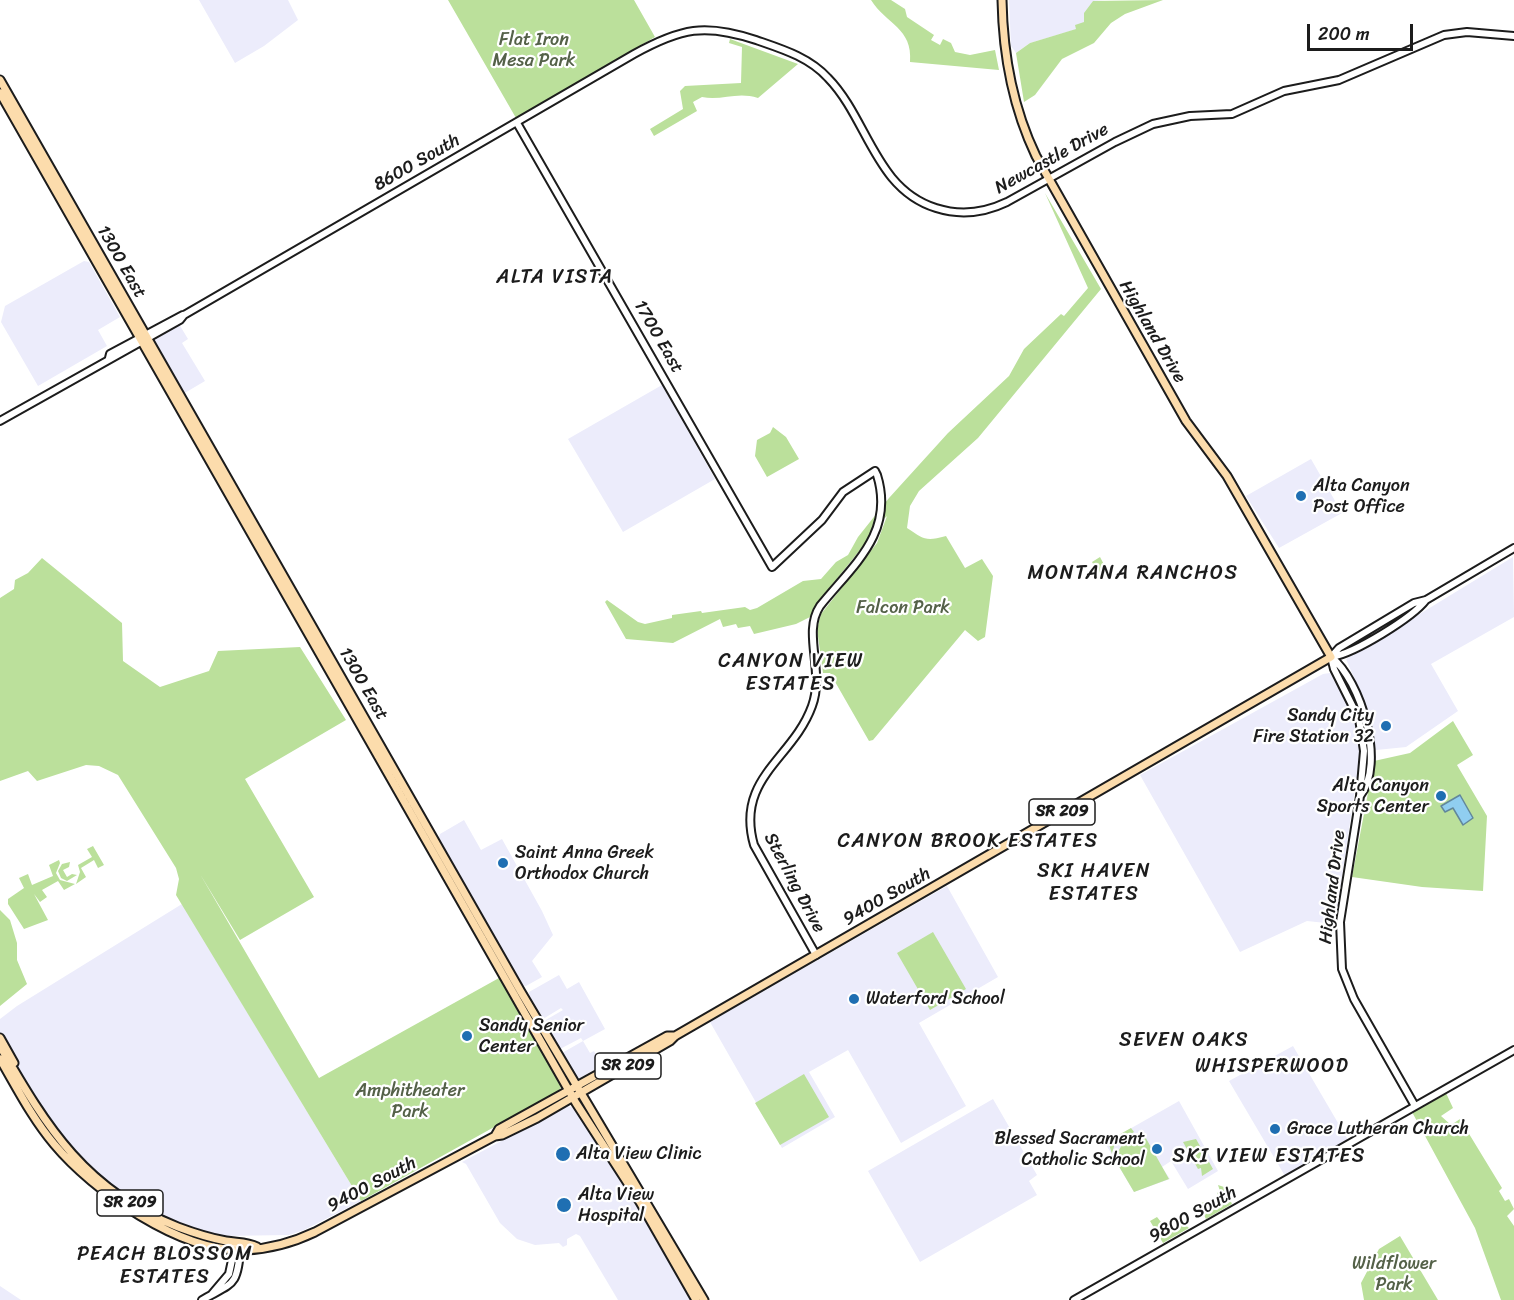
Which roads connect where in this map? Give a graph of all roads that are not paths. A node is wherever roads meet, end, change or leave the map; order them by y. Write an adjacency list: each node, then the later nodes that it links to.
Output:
1 (1002, 0): 7 (main road, Highland Drive)
2 (1514, 36): 7 (street, Newcastle Drive)
3 (664, 37): 6 (street, 8600 South); 7 (street, Newcastle Drive)
4 (0, 80): 8 (main road, 1300 East)
5 (0, 93): 8 (main road, 1300 East)
6 (517, 123): 9 (street, 8600 South); 11 (street, 1700 East)
7 (1049, 180): 13 (main road, Highland Drive)
8 (108, 274): 9 (main road, 1300 East)
9 (144, 338): 10 (street, 8600 South); 22 (main road, 1300 East)
10 (0, 421)
11 (875, 471): 14 (street, Sterling Drive)
12 (1514, 548): 13 (street, 9400 South / SR 209)
13 (1331, 657): 14 (main road, 9400 South / SR 209); 23 (street, Highland Drive)
14 (816, 955): 22 (main road, 9400 South / SR 209)
15 (0, 1038): 21 (main road)
16 (0, 1047): 21 (main road, SR 209)
17 (1514, 1050): 23 (street, 9800 South)
18 (0, 1053): 20 (main road)
19 (0, 1059): 20 (main road, SR 209)
20 (10, 1077): 24 (main road, SR 209)
21 (21, 1083): 24 (main road, SR 209)
22 (574, 1092): 24 (main road, 9400 South / SR 209); 26 (main road, 1300 East); 27 (main road, 1300 East)
23 (1415, 1106): 28 (street, 9800 South)
24 (238, 1246): 25 (street)
25 (202, 1300)
26 (696, 1300)
27 (704, 1300)
28 (1074, 1300)

